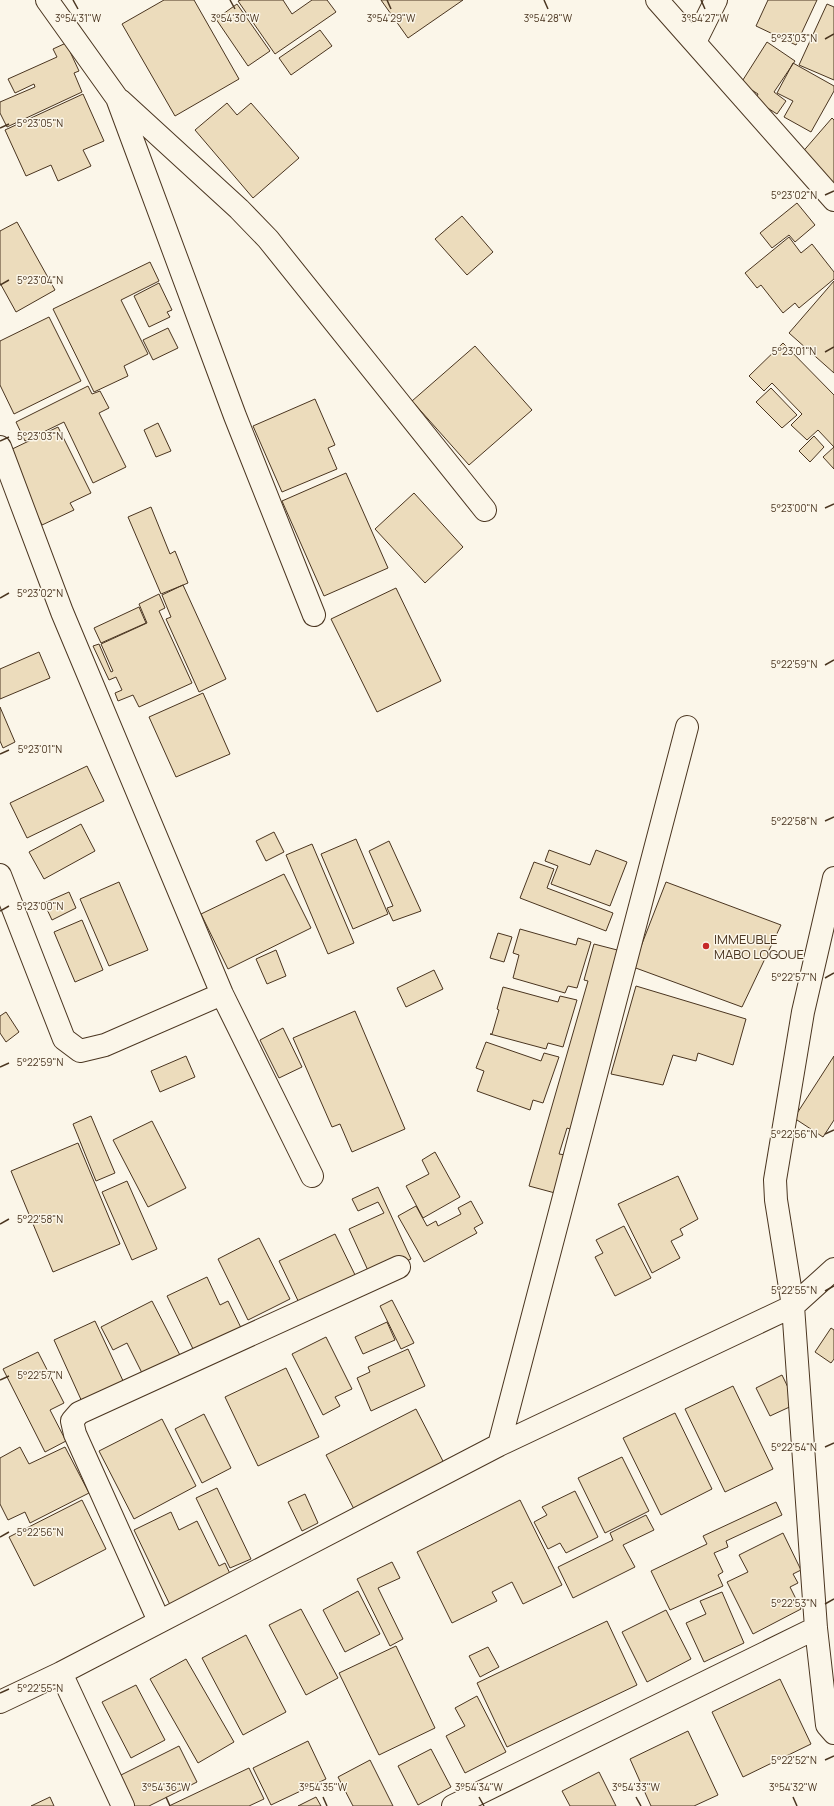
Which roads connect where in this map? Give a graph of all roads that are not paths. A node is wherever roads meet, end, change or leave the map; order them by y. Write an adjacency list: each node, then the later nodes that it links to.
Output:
1 (47, 0): 5 (street)
2 (656, 0): 4 (street)
3 (716, 0): 4 (street)
4 (695, 42): 6 (street)
5 (117, 98): 8 (street); 9 (street)
6 (834, 200)
7 (0, 448): 13 (street)
8 (485, 510)
9 (314, 615)
10 (687, 727): 18 (street)
11 (0, 874): 13 (street)
12 (834, 878): 17 (street)
13 (222, 994): 14 (street)
14 (312, 1176)
15 (399, 1267): 19 (street)
16 (834, 1269): 17 (street)
17 (794, 1306): 18 (street); 20 (street)
18 (499, 1445): 19 (street)
19 (160, 1621): 21 (street)
20 (816, 1628): 23 (street); 25 (street)
21 (61, 1673): 22 (street); 24 (street)
22 (0, 1702)
23 (834, 1733)
24 (123, 1806)
25 (453, 1806)

